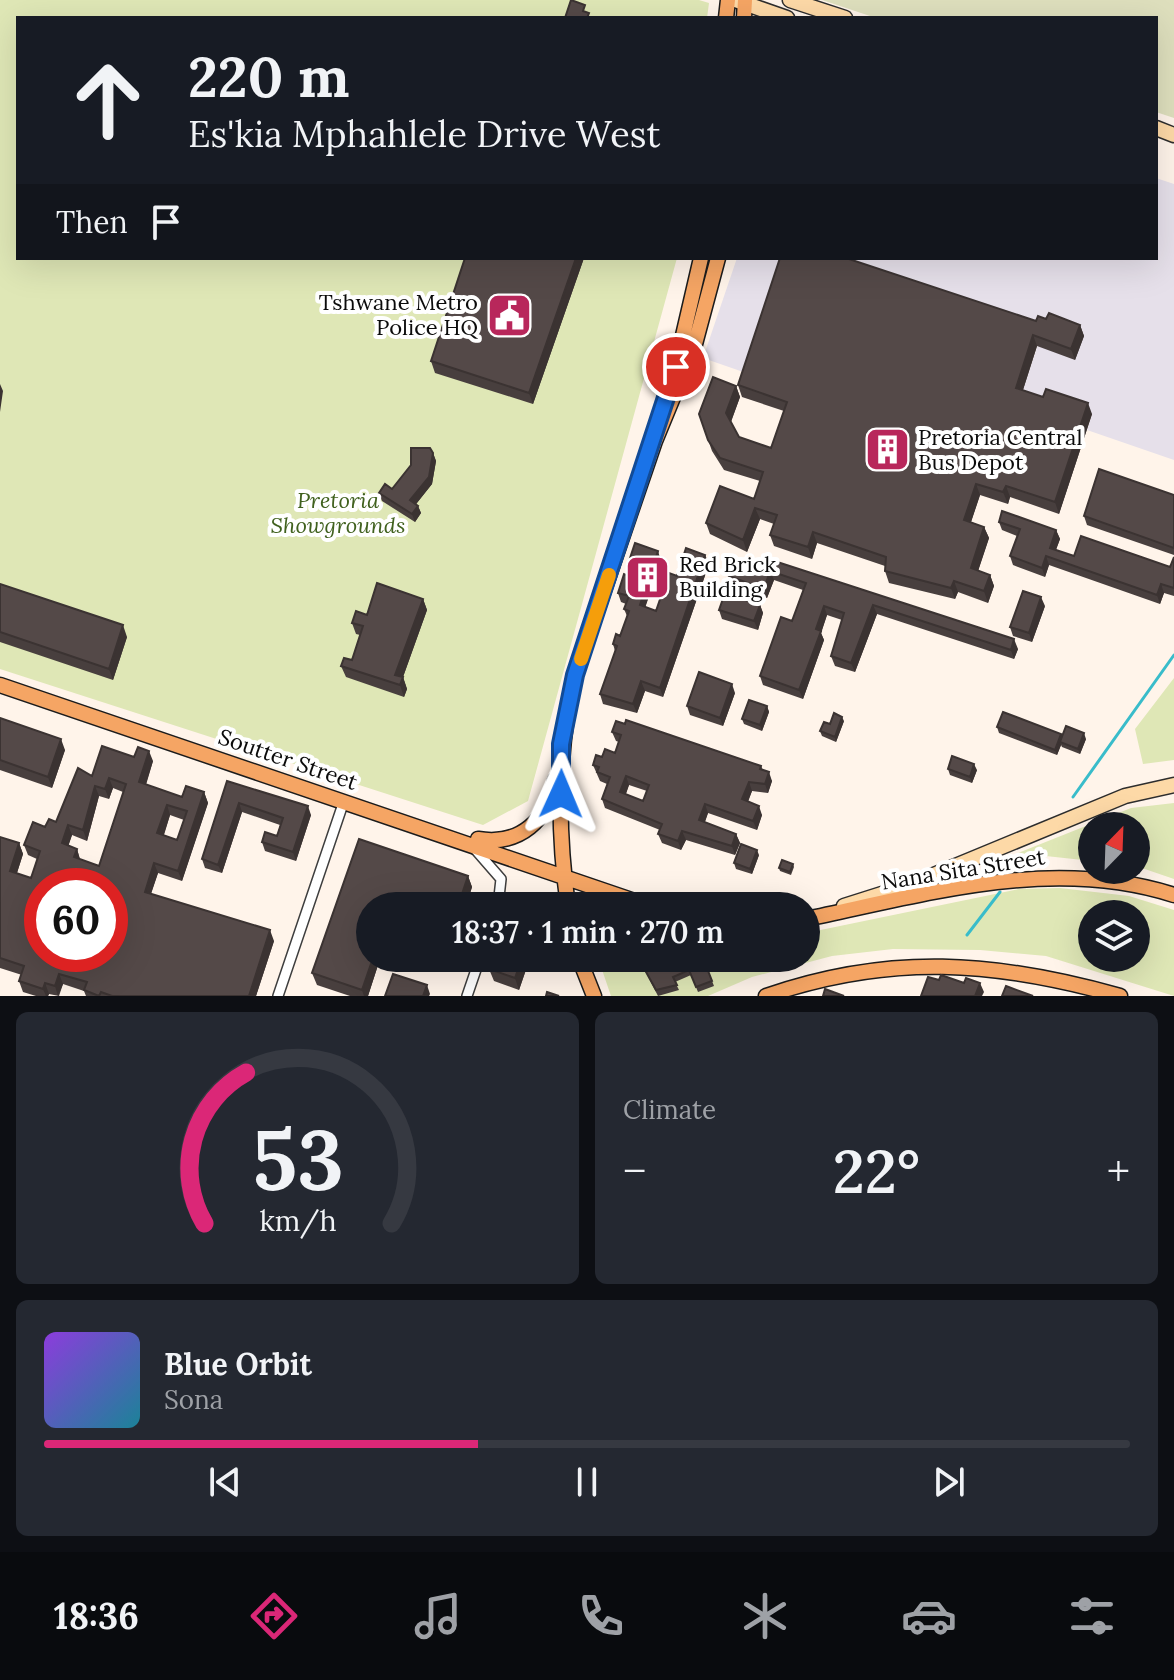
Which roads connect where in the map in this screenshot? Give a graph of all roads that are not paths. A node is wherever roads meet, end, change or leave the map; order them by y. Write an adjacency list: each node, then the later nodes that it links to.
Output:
1 (790, 0): 4 (street)
2 (742, 5): 3 (street)
3 (780, 16)
4 (839, 16)
5 (701, 260): 7 (main road)
6 (717, 260): 7 (main road)
7 (655, 441): 9 (main road)
8 (0, 685): 11 (main road, Soutter Street)
9 (561, 744): 12 (main road); 14 (main road)
10 (1174, 785): 19 (street)
11 (344, 801): 12 (main road, Soutter Street); 23 (street)
12 (428, 829): 13 (main road, Soutter Street)
13 (469, 843): 14 (main road, Soutter Street); 15 (street)
14 (563, 874): 16 (main road); 17 (main road)
15 (501, 892)
16 (566, 892)
17 (611, 892)
18 (1174, 895): 20 (main road, Nana Sita Street)
19 (820, 914)
20 (820, 916)
21 (475, 972): 24 (street)
22 (585, 972): 25 (main road)
23 (278, 996)
24 (467, 996)
25 (594, 996)
26 (766, 996): 27 (main road)
27 (1120, 996)

